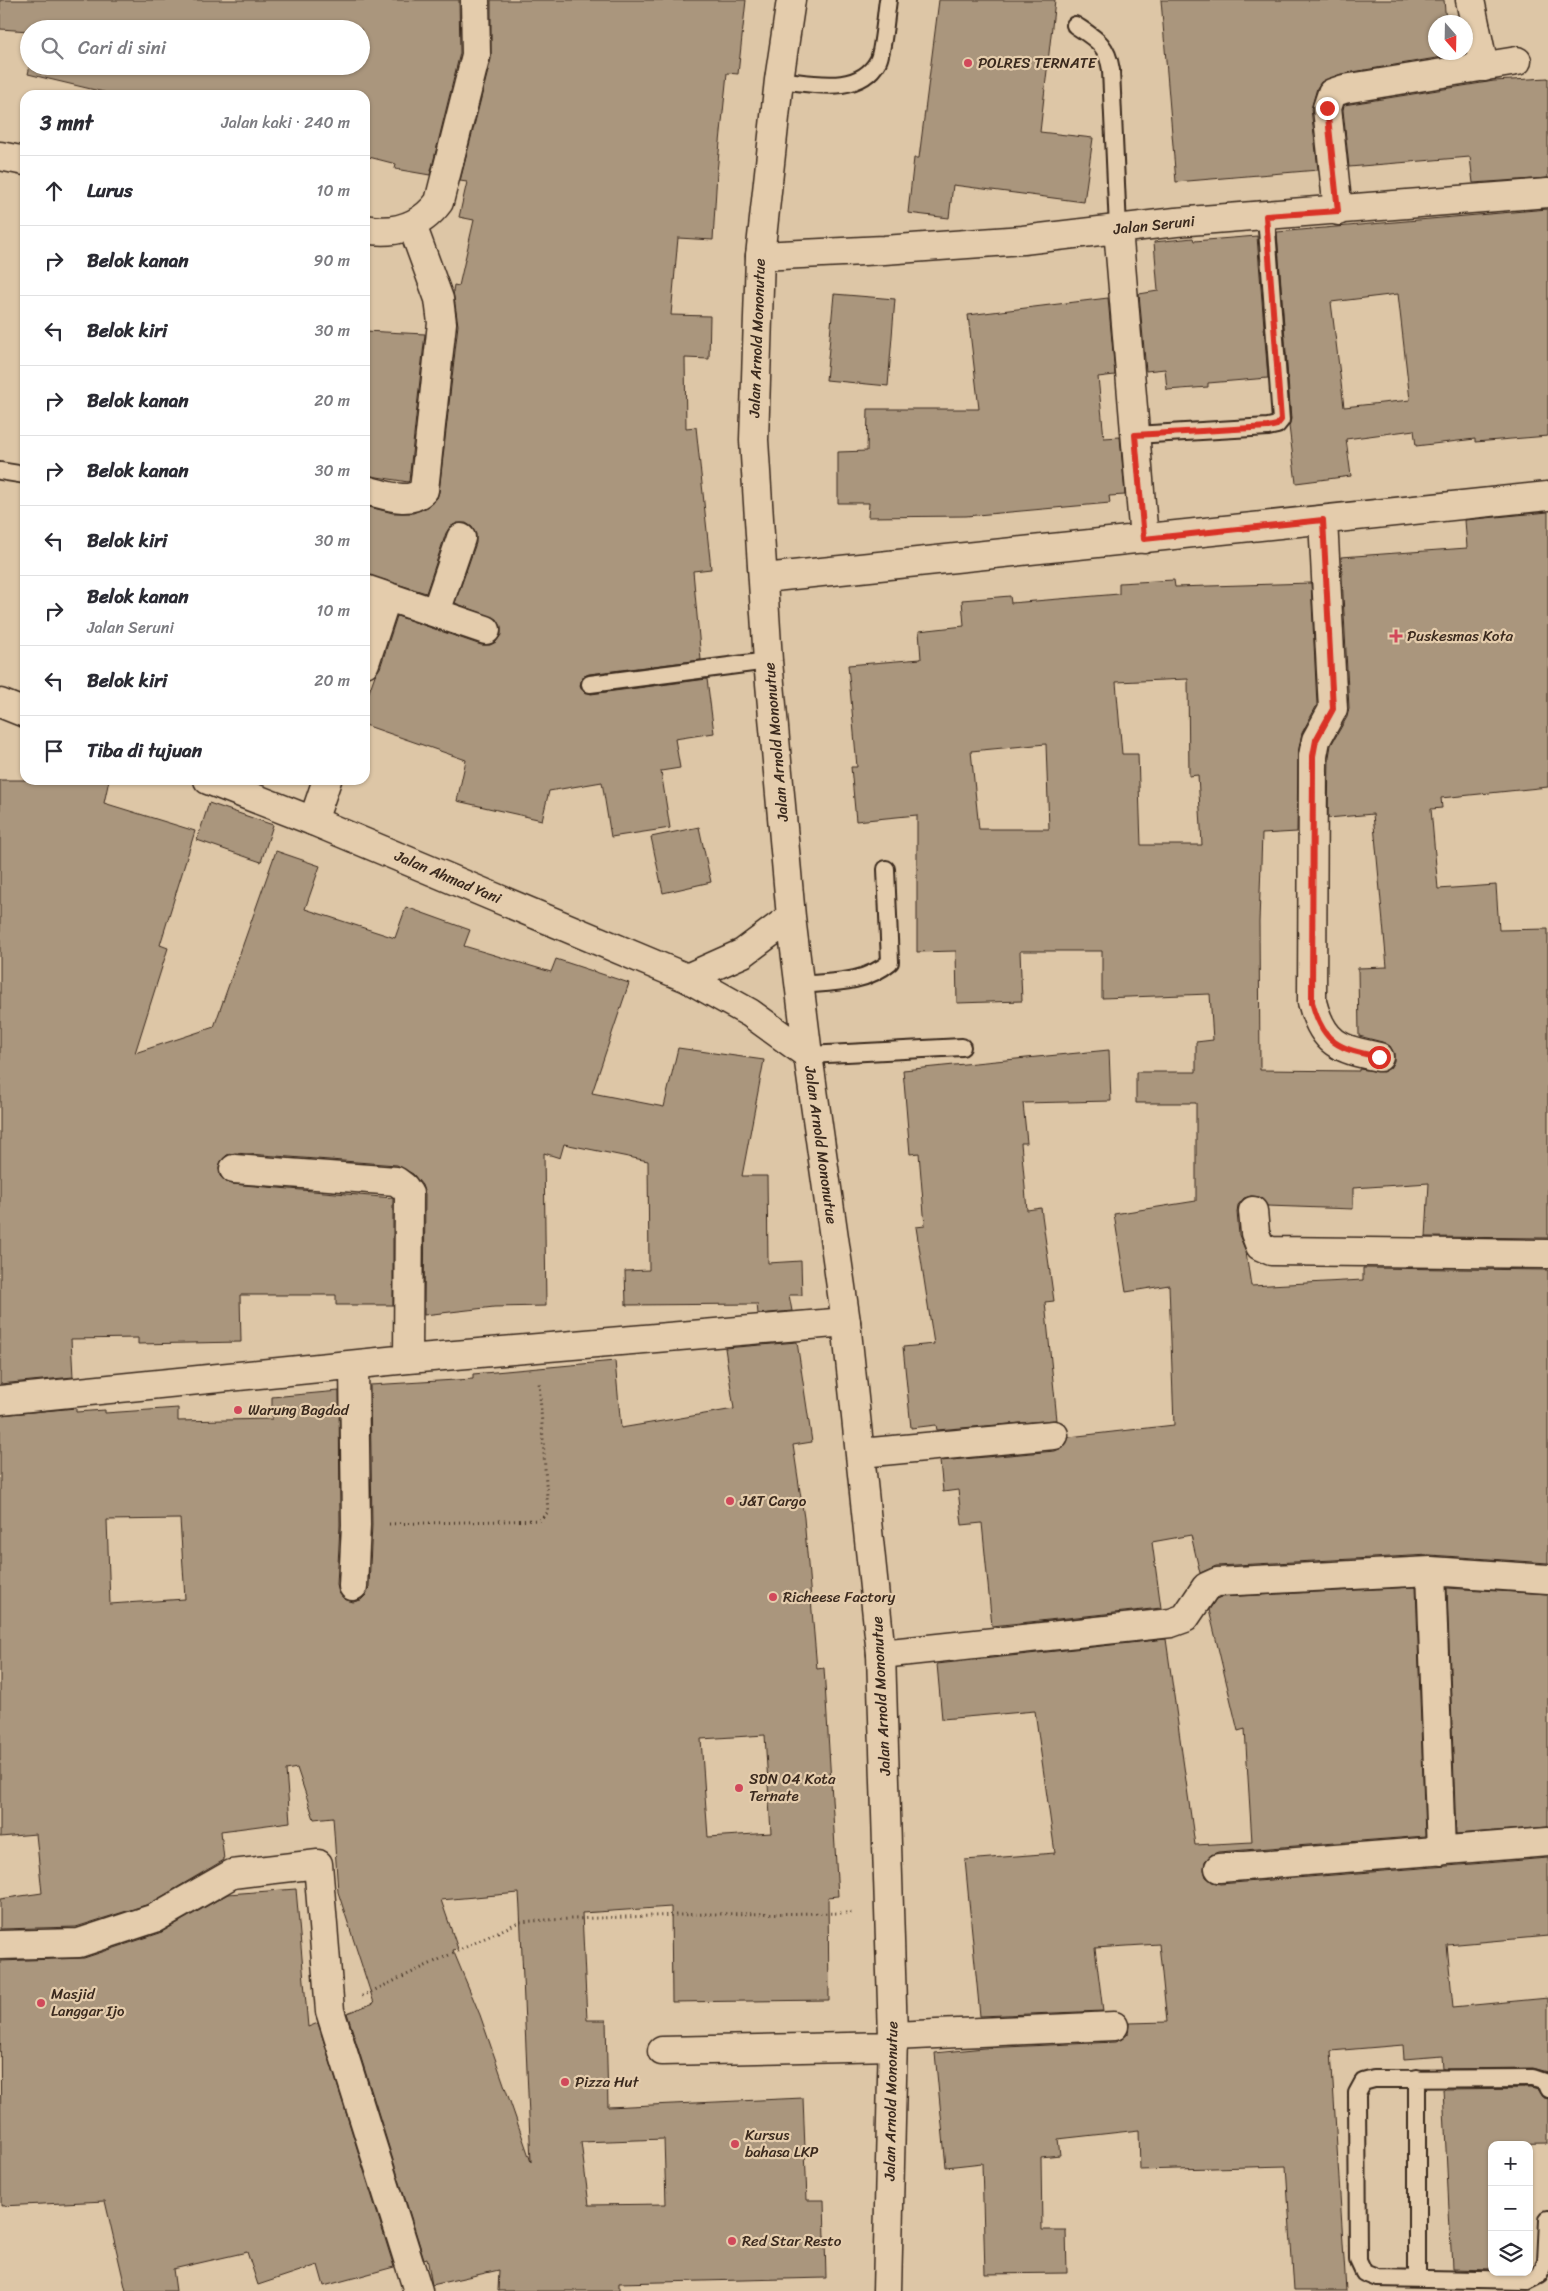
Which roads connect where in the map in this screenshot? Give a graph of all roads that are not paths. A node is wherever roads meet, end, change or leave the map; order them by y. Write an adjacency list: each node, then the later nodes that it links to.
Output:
1 (475, 0): 14 (main road)
2 (791, 0): 8 (main road, Jalan Arnold Mononutue)
3 (888, 0): 8 (lane)
4 (1470, 0): 7 (main road)
5 (1075, 25): 15 (lane)
6 (1517, 61): 7 (main road)
7 (1484, 67): 12 (main road)
8 (779, 80): 17 (main road, Jalan Arnold Mononutue)
9 (0, 156): 10 (main road)
10 (20, 160)
11 (1548, 194): 12 (main road, Jalan Seruni)
12 (1338, 211): 13 (main road, Jalan Seruni)
13 (1266, 216): 15 (main road, Jalan Seruni); 18 (lane)
14 (412, 225): 16 (main road); 21 (main road)
15 (1118, 228): 17 (main road, Jalan Seruni); 18 (main road)
16 (370, 229)
17 (760, 256): 26 (main road, Jalan Arnold Mononutue)
18 (1135, 435): 25 (main road)
19 (0, 472): 20 (lane)
20 (20, 474)
21 (370, 491)
22 (1548, 496): 23 (main road)
23 (1323, 520): 25 (main road); 44 (main road)
24 (460, 538): 28 (main road)
25 (1144, 539): 26 (main road)
26 (764, 578): 31 (main road, Jalan Arnold Mononutue)
27 (376, 593): 28 (main road); 30 (main road)
28 (436, 612): 29 (main road)
29 (486, 630)
30 (370, 631)
31 (768, 661): 32 (lane); 39 (main road, Jalan Arnold Mononutue)
32 (590, 684)
33 (0, 703): 34 (main road)
34 (20, 711)
35 (221, 785): 37 (main road, Jalan Ahmad Yani)
36 (325, 785): 37 (main road)
37 (313, 820): 40 (main road, Jalan Ahmad Yani)
38 (886, 869): 41 (lane)
39 (791, 917): 40 (main road); 41 (main road, Jalan Arnold Mononutue)
40 (687, 978): 43 (main road, Jalan Ahmad Yani)
41 (799, 985): 43 (main road, Jalan Arnold Mononutue)
42 (962, 1047): 43 (lane)
43 (808, 1055): 48 (main road, Jalan Arnold Mononutue)
44 (1379, 1057)
45 (234, 1169): 49 (main road)
46 (1253, 1211): 47 (main road)
47 (1548, 1254)
48 (846, 1322): 49 (main road); 53 (main road, Jalan Arnold Mononutue)
49 (408, 1359): 50 (main road)
50 (354, 1365): 51 (main road); 56 (main road)
51 (0, 1400)
52 (1054, 1435): 53 (main road)
53 (861, 1453): 57 (main road, Jalan Arnold Mononutue)
54 (1430, 1571): 55 (main road); 57 (main road); 59 (main road)
55 (1548, 1579)
56 (352, 1586)
57 (881, 1654): 63 (main road, Jalan Arnold Mononutue)
58 (1548, 1842): 59 (main road)
59 (1441, 1851): 60 (main road)
60 (1219, 1868)
61 (0, 1945): 69 (main road)
62 (1114, 2026): 63 (main road)
63 (893, 2041): 64 (main road); 70 (main road, Jalan Arnold Mononutue)
64 (662, 2051)
65 (1417, 2078): 66 (lane); 68 (lane); 68 (lane)
66 (1548, 2090)
67 (1548, 2220): 68 (lane)
68 (1417, 2279)
69 (418, 2291)
70 (887, 2291)

